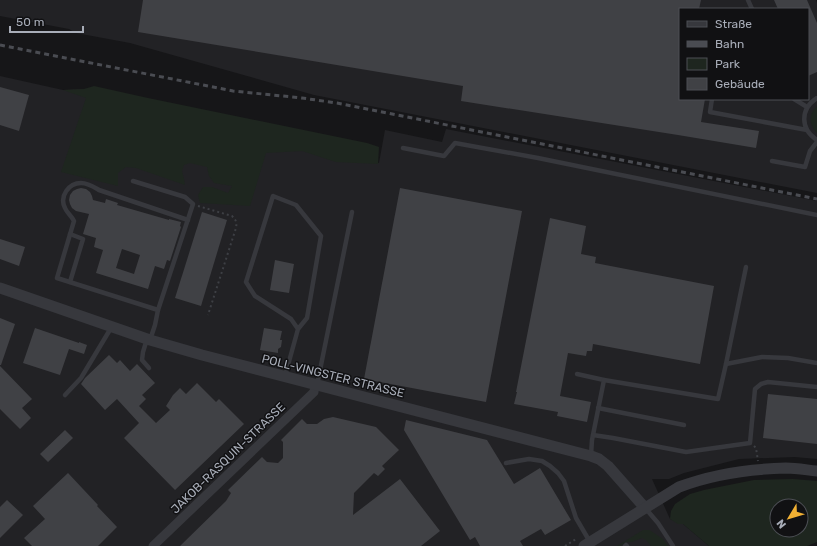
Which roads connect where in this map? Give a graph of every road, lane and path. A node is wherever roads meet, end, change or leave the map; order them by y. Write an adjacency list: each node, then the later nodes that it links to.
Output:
1 (817, 98): 4 (lane)
2 (712, 100): 5 (lane)
3 (796, 100): 4 (lane)
4 (807, 107): 5 (lane)
5 (807, 130): 6 (lane)
6 (817, 141): 8 (lane)
7 (403, 148): 12 (lane)
8 (772, 161)
9 (134, 181): 10 (lane)
10 (193, 204): 13 (lane); 19 (path)
11 (352, 212): 29 (lane)
12 (817, 215)
13 (188, 220): 14 (lane); 18 (lane)
14 (70, 234): 16 (lane); 16 (lane)
15 (746, 267): 24 (lane)
16 (70, 282): 18 (lane)
17 (0, 288): 20 (street, POLL-VINGSTER STRASSE)
18 (158, 310): 22 (lane)
19 (208, 315)
20 (112, 326): 22 (street, POLL-VINGSTER STRASSE); 31 (lane)
21 (298, 329): 21 (lane); 27 (lane)
22 (148, 339): 25 (lane); 27 (street, POLL-VINGSTER STRASSE)
23 (817, 363): 24 (lane)
24 (726, 364): 28 (lane)
25 (149, 368)
26 (576, 374): 28 (lane)
27 (285, 377): 29 (street, POLL-VINGSTER STRASSE)
28 (604, 380): 32 (lane)
29 (316, 385): 36 (street, POLL-VINGSTER STRASSE); 42 (street, JAKOB-RASQUIN-STRASSE)
30 (817, 387): 35 (lane)
31 (65, 395)
32 (598, 408): 33 (lane); 34 (lane)
33 (684, 424)
34 (593, 435): 35 (lane); 36 (lane)
35 (750, 443): 38 (path)
36 (591, 456): 40 (street, POLL-VINGSTER STRASSE)
37 (506, 463): 41 (lane)
38 (758, 470): 39 (street); 40 (street)
39 (817, 471)
40 (645, 508): 41 (street); 43 (lane)
41 (587, 544)
42 (153, 546)
43 (673, 546)

